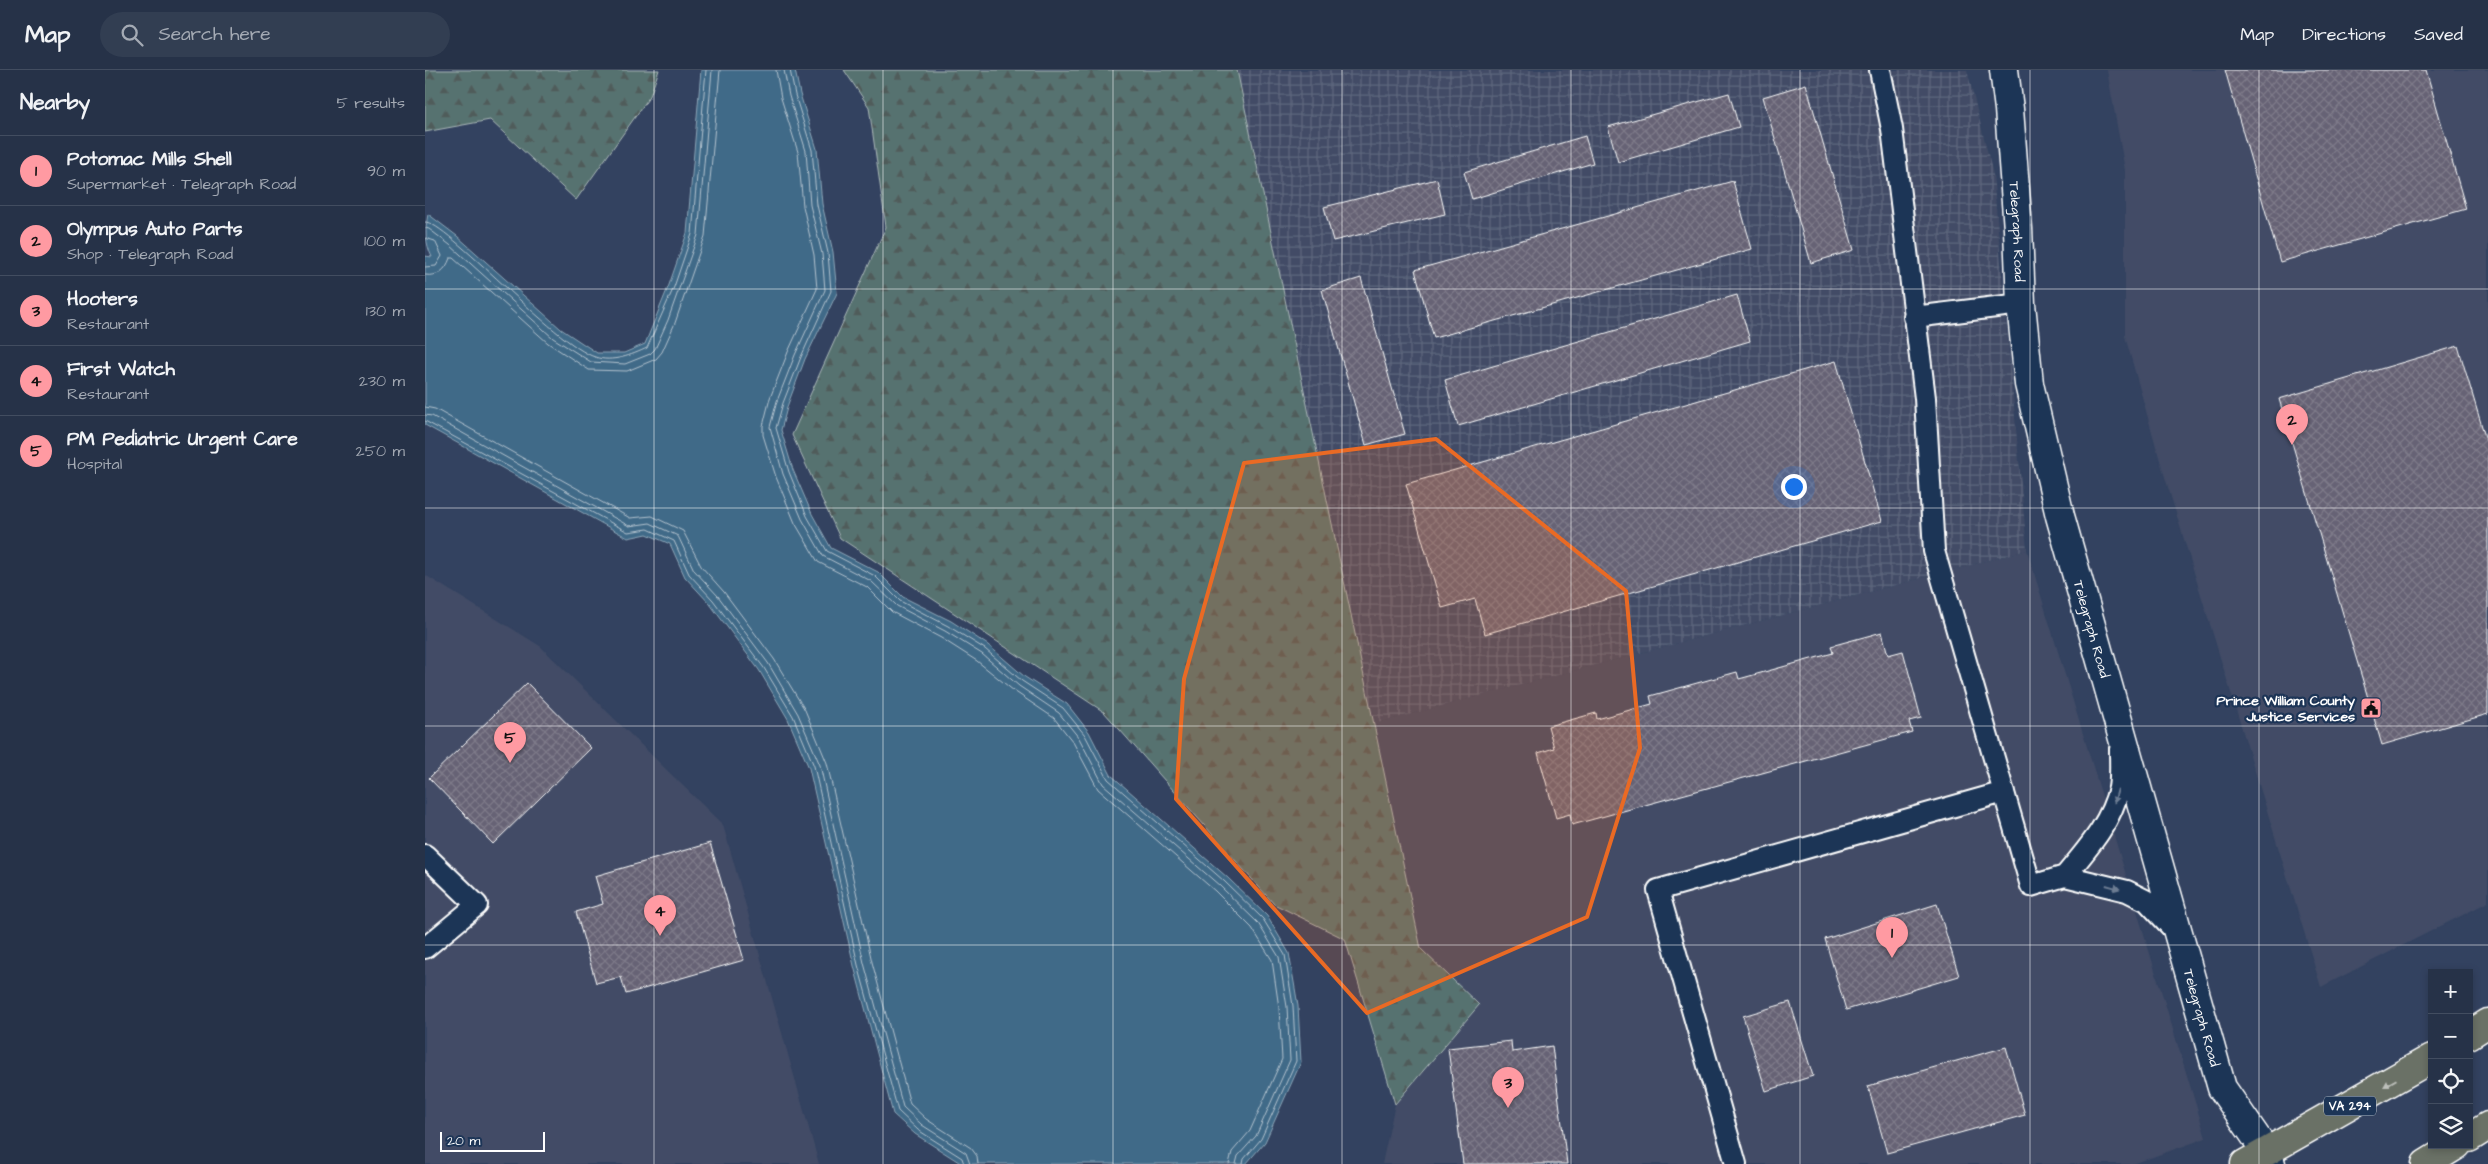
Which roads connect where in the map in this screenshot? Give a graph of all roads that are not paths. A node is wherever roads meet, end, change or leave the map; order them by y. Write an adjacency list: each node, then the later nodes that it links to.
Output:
1 (1880, 70): 4 (lane)
2 (2005, 70): 3 (main road, Telegraph Road)
3 (2021, 304): 4 (lane); 5 (main road, Telegraph Road)
4 (1914, 317): 6 (lane)
5 (2121, 730): 8 (lane, one-way to 8); 9 (main road, Telegraph Road)
6 (2004, 792): 8 (lane); 18 (lane)
7 (425, 855): 10 (lane)
8 (2065, 876): 9 (lane, one-way to 9)
9 (2179, 935): 17 (main road, Telegraph Road)
10 (425, 948)
11 (2488, 1022): 12 (highway)
12 (2473, 1032)
13 (2430, 1059): 17 (highway, VA 294, one-way to 17)
14 (2488, 1126): 15 (highway)
15 (2473, 1135)
16 (2450, 1149): 19 (highway)
17 (2261, 1160)
18 (1736, 1164)
19 (2426, 1164)

